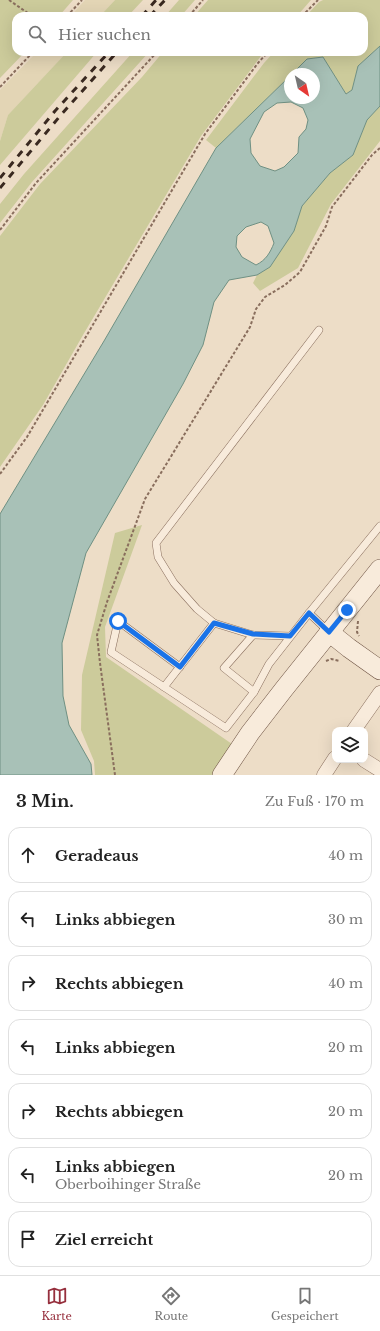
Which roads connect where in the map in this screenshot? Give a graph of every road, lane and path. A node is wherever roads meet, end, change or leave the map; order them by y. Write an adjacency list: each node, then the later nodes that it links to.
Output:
1 (9, 0): 5 (path)
2 (82, 0): 6 (path)
3 (203, 0): 7 (path)
4 (318, 0): 8 (path)
5 (26, 12)
6 (71, 12)
7 (192, 12)
8 (306, 12)
9 (29, 56): 12 (path)
10 (153, 56): 14 (path)
11 (264, 56): 16 (path)
12 (0, 87)
13 (380, 148): 33 (path)
14 (0, 230)
15 (319, 330): 20 (lane)
16 (0, 474)
17 (380, 526): 19 (lane)
18 (380, 569): 21 (main road)
19 (309, 613): 21 (lane); 23 (lane)
20 (214, 623): 22 (lane); 24 (lane)
21 (329, 632): 25 (main road); 34 (main road)
22 (253, 634): 23 (lane); 27 (lane)
23 (290, 636): 27 (lane)
24 (180, 667): 26 (lane); 26 (lane)
25 (380, 670)
26 (164, 687): 27 (lane)
27 (254, 692)
28 (380, 694): 29 (street)
29 (356, 727)
30 (368, 762): 32 (street)
31 (332, 763): 35 (street)
32 (380, 770)
33 (115, 775)
34 (222, 775)
35 (324, 775)

